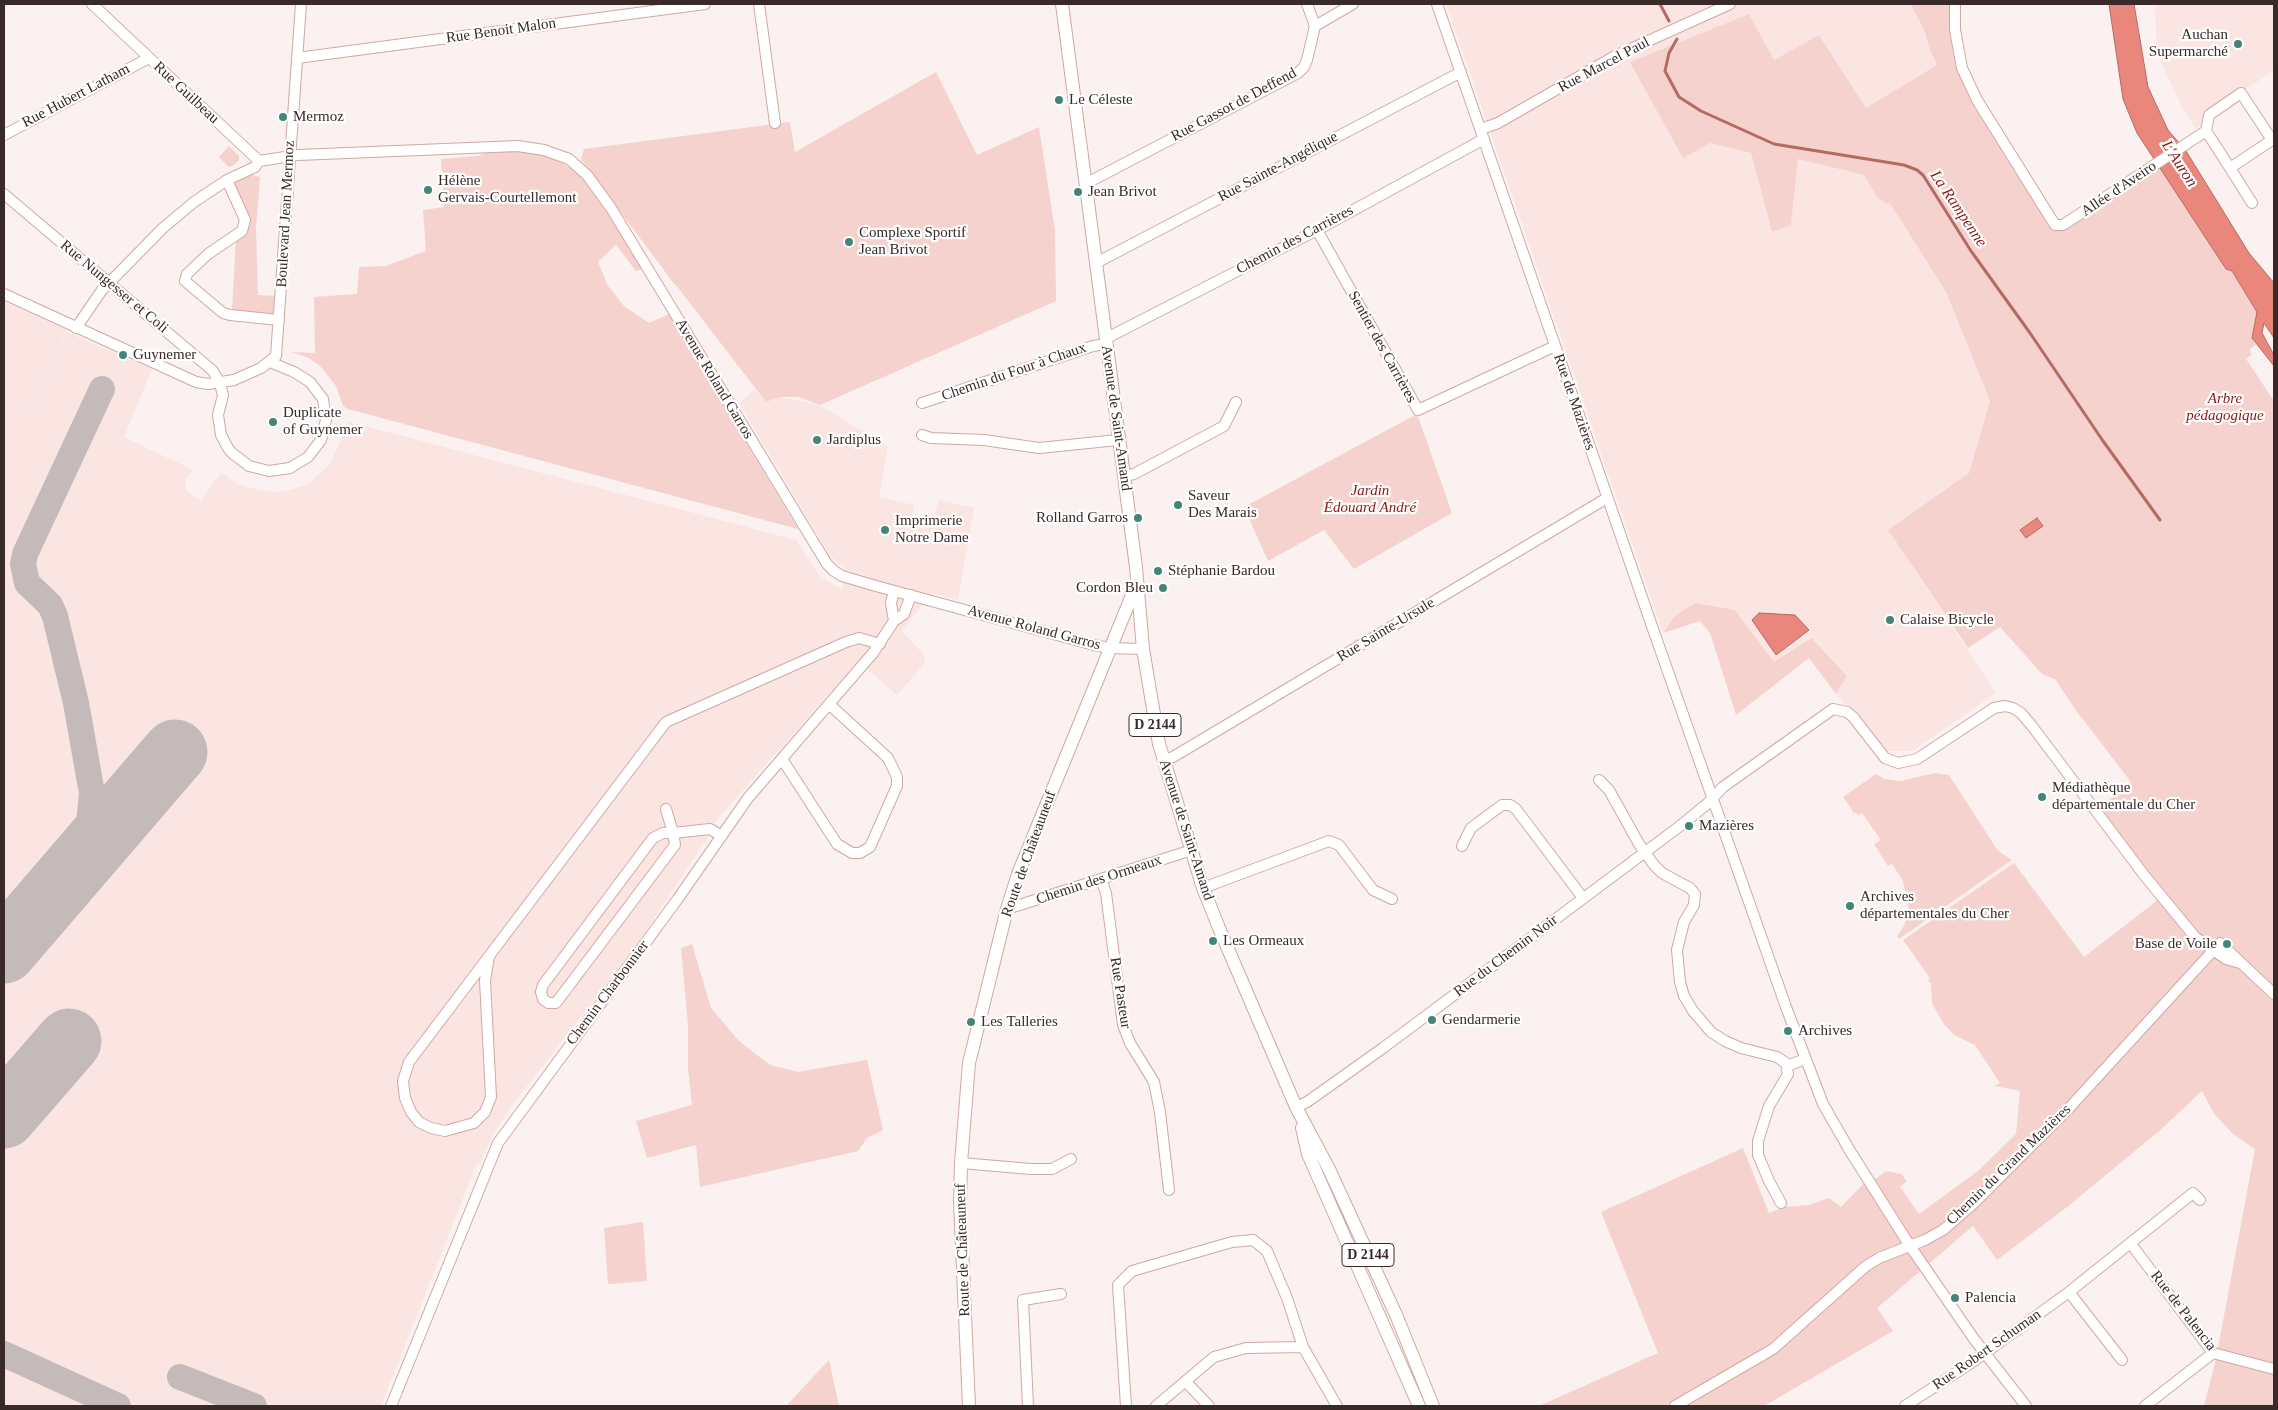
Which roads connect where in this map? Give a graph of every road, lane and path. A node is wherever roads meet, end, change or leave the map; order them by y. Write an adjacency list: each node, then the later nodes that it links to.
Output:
1 (92, 4): 12 (street, Rue Guilbeau)
2 (301, 4): 13 (street, Boulevard Jean Mermoz)
3 (705, 4): 13 (street, Rue Benoit Malon)
4 (759, 4): 15 (street)
5 (1062, 4): 24 (main road, Avenue de Saint-Amand)
6 (1307, 4): 11 (street)
7 (1353, 4): 11 (street)
8 (1437, 4): 14 (street, Rue de Mazières)
9 (1730, 4): 17 (street, Rue Marcel Paul)
10 (1955, 4): 16 (street, Allée d'Aveiro)
11 (1315, 26): 24 (street, Rue Gassot de Deffend)
12 (149, 58): 18 (street, Rue Hubert Latham); 21 (street, Rue Guilbeau)
13 (297, 58): 20 (street, Boulevard Jean Mermoz)
14 (1461, 72): 17 (street, Rue de Mazières); 28 (street, Rue Sainte-Angélique)
15 (775, 123)
16 (2203, 133): 19 (street); 22 (street)
17 (1482, 134): 27 (street, Chemin des Carrières); 34 (street, Rue de Mazières)
18 (4, 135)
19 (2273, 140): 22 (street)
20 (289, 156): 21 (street); 31 (street, Boulevard Jean Mermoz); 44 (street, Avenue Roland Garros)
21 (259, 161): 23 (street)
22 (2230, 168): 26 (street)
23 (227, 180): 29 (street); 31 (street)
24 (1087, 183): 28 (main road, Avenue de Saint-Amand)
25 (4, 194): 29 (street, Rue Nungesser et Coli)
26 (2252, 203)
27 (1317, 230): 33 (street, Chemin des Carrières); 34 (street, Sentier des Carrières)
28 (1096, 263): 33 (main road, Avenue de Saint-Amand)
29 (108, 283): 32 (street); 36 (street, Rue Nungesser et Coli)
30 (4, 294): 32 (street)
31 (279, 320): 35 (street, Boulevard Jean Mermoz)
32 (76, 328): 36 (street)
33 (1105, 341): 38 (street, Chemin du Four à Chaux); 40 (main road, Avenue de Saint-Amand)
34 (1555, 346): 42 (street, Rue de Mazières)
35 (270, 362): 36 (street); 36 (street)
36 (220, 384)
37 (1236, 402): 41 (street)
38 (922, 404)
39 (922, 435): 40 (street)
40 (1118, 440): 41 (main road, Avenue de Saint-Amand)
41 (1124, 476): 43 (main road, Avenue de Saint-Amand)
42 (1607, 498): 52 (street, Rue Sainte-Ursule); 54 (street, Rue de Mazières)
43 (1137, 583): 48 (main road, Route de Châteauneuf); 49 (main road, Avenue de Saint-Amand / D 2144)
44 (894, 591): 45 (street, Avenue Roland Garros); 46 (street)
45 (911, 596): 46 (street, Chemin Charbonnier); 48 (street, Avenue Roland Garros)
46 (894, 621): 47 (street, Chemin Charbonnier)
47 (880, 644): 50 (street, Chemin Charbonnier); 67 (street)
48 (1109, 648): 49 (street, Avenue Roland Garros); 65 (main road, Route de Châteauneuf)
49 (1143, 649): 52 (main road, Avenue de Saint-Amand / D 2144)
50 (830, 705): 51 (street, Chemin Charbonnier); 51 (street)
51 (782, 759): 57 (street, Chemin Charbonnier)
52 (1164, 760): 59 (main road, Avenue de Saint-Amand / D 2144)
53 (1599, 780): 60 (street)
54 (1712, 799): 60 (street, Rue du Chemin Noir); 66 (street); 69 (street, Rue de Mazières)
55 (666, 809): 56 (street)
56 (673, 833): 56 (street); 57 (street)
57 (722, 836): 92 (street, Chemin Charbonnier)
58 (1462, 846): 63 (street)
59 (1192, 850): 61 (street, Chemin des Ormeaux); 62 (main road, Avenue de Saint-Amand / D 2144)
60 (1644, 852): 63 (street, Rue du Chemin Noir); 70 (street)
61 (1101, 879): 65 (street, Chemin des Ormeaux); 74 (street, Rue Pasteur)
62 (1203, 888): 64 (street); 71 (main road, Avenue de Saint-Amand / D 2144)
63 (1583, 898): 71 (street, Rue du Chemin Noir)
64 (1392, 899)
65 (1007, 909): 73 (main road, Route de Châteauneuf)
66 (2213, 950): 68 (street); 78 (street, Chemin du Grand Mazières)
67 (488, 957): 67 (street)
68 (2274, 994)
69 (1805, 1059): 70 (street); 78 (street, Rue de Mazières)
70 (1787, 1066): 76 (street)
71 (1296, 1106): 81 (main road, Avenue de Saint-Amand / D 2144); 82 (main road, Avenue de Saint-Amand / D 2144)
72 (1071, 1159): 73 (street)
73 (960, 1163): 93 (main road, Route de Châteauneuf)
74 (1169, 1190)
75 (2200, 1200): 77 (street, Rue Robert Schuman)
76 (1781, 1203)
77 (2131, 1244): 79 (street, Rue Robert Schuman); 85 (street, Rue de Palencia)
78 (1910, 1246): 84 (street, Rue de Mazières); 101 (street, Chemin du Grand Mazières)
79 (2069, 1292): 84 (street, Rue Robert Schuman); 86 (street)
80 (1061, 1294): 94 (street)
81 (1397, 1318): 82 (main road); 88 (main road, Avenue de Saint-Amand / D 2144)
82 (1381, 1324): 90 (main road, Avenue de Saint-Amand / D 2144)
83 (1303, 1348): 89 (street); 95 (street); 98 (street)
84 (1984, 1353): 102 (street, Rue Robert Schuman); 103 (street, Rue de Mazières)
85 (2213, 1354): 87 (street, Rue de Palencia); 91 (street)
86 (2122, 1360)
87 (2274, 1369)
88 (1422, 1378): 90 (main road); 100 (main road, Avenue de Saint-Amand / D 2144)
89 (1186, 1382): 96 (street); 97 (street)
90 (1408, 1383): 99 (main road, Avenue de Saint-Amand / D 2144)
91 (2148, 1405)
92 (391, 1406)
93 (969, 1406)
94 (1028, 1406)
95 (1126, 1406)
96 (1156, 1406)
97 (1209, 1406)
98 (1337, 1406)
99 (1419, 1406)
100 (1433, 1406)
101 (1676, 1406)
102 (1904, 1406)
103 (2026, 1406)

